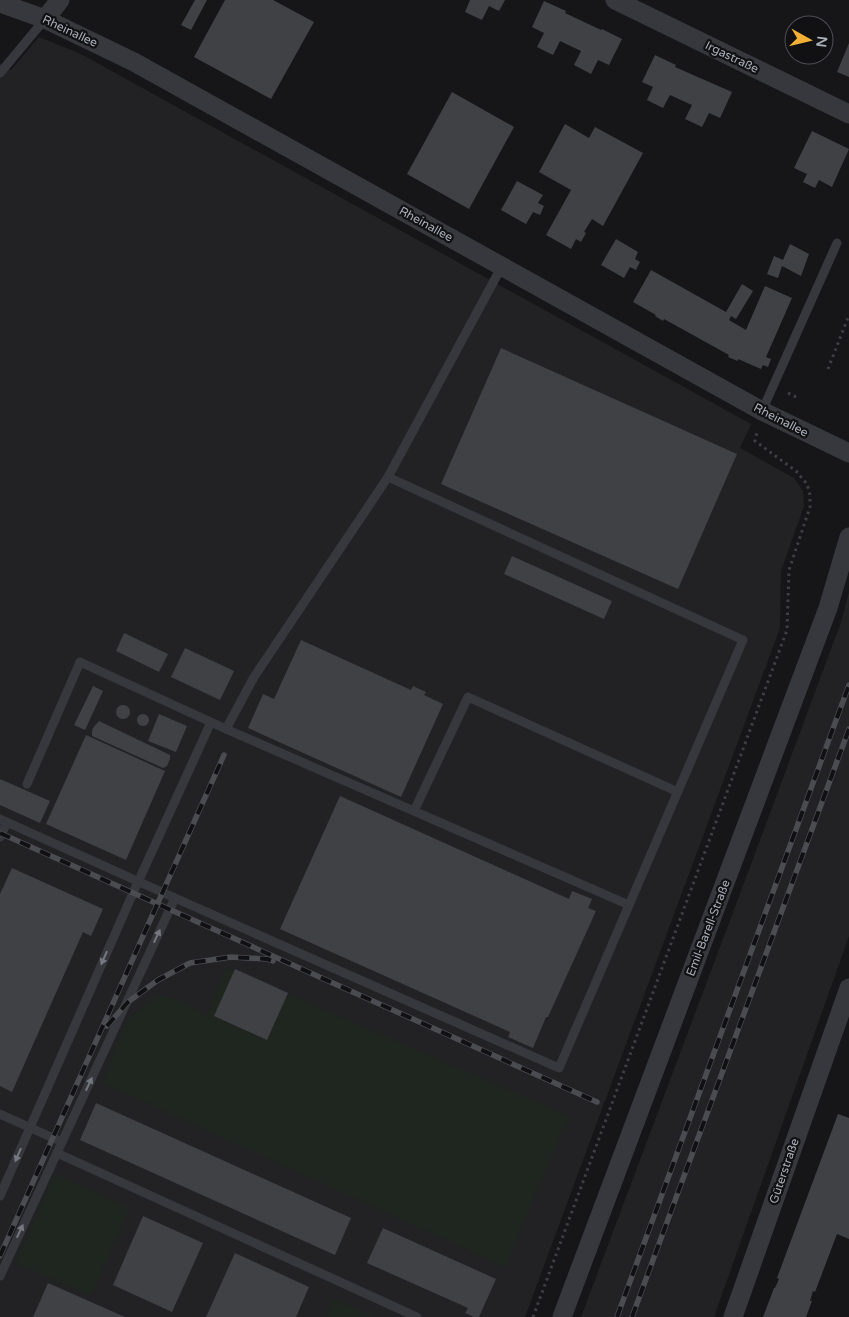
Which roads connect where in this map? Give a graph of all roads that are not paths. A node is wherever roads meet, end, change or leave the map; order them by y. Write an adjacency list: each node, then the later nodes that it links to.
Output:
1 (60, 0): 4 (street)
2 (616, 0): 6 (street, Irgastraße)
3 (0, 3): 4 (street, Rheinallee)
4 (45, 19): 5 (lane); 8 (street, Rheinallee)
5 (0, 73)
6 (849, 114)
7 (837, 243): 9 (lane)
8 (502, 266): 9 (street, Rheinallee); 11 (lane)
9 (762, 411): 10 (street, Rheinallee)
10 (849, 453)
11 (388, 477): 14 (lane); 16 (lane)
12 (849, 537): 32 (street, Emil-Barell-Straße)
13 (211, 722): 14 (lane); 15 (lane); 20 (lane)
14 (226, 729): 17 (lane)
15 (27, 784)
16 (678, 792): 17 (lane); 22 (lane)
17 (414, 811): 22 (lane)
18 (3, 821): 19 (lane); 20 (lane)
19 (0, 837)
20 (138, 881): 21 (lane); 26 (lane, one-way to 26)
21 (175, 898): 22 (lane); 27 (lane, one-way to 21)
22 (629, 905)
23 (849, 988): 24 (street, Güterstraße)
24 (842, 1028): 33 (street, Güterstraße)
25 (0, 1114): 26 (lane)
26 (30, 1128): 27 (lane); 29 (lane, one-way to 29)
27 (62, 1142): 28 (lane)
28 (57, 1153): 30 (lane, one-way to 28); 31 (lane)
29 (0, 1196)
30 (0, 1276)
31 (417, 1317)
32 (562, 1317)
33 (733, 1317)

